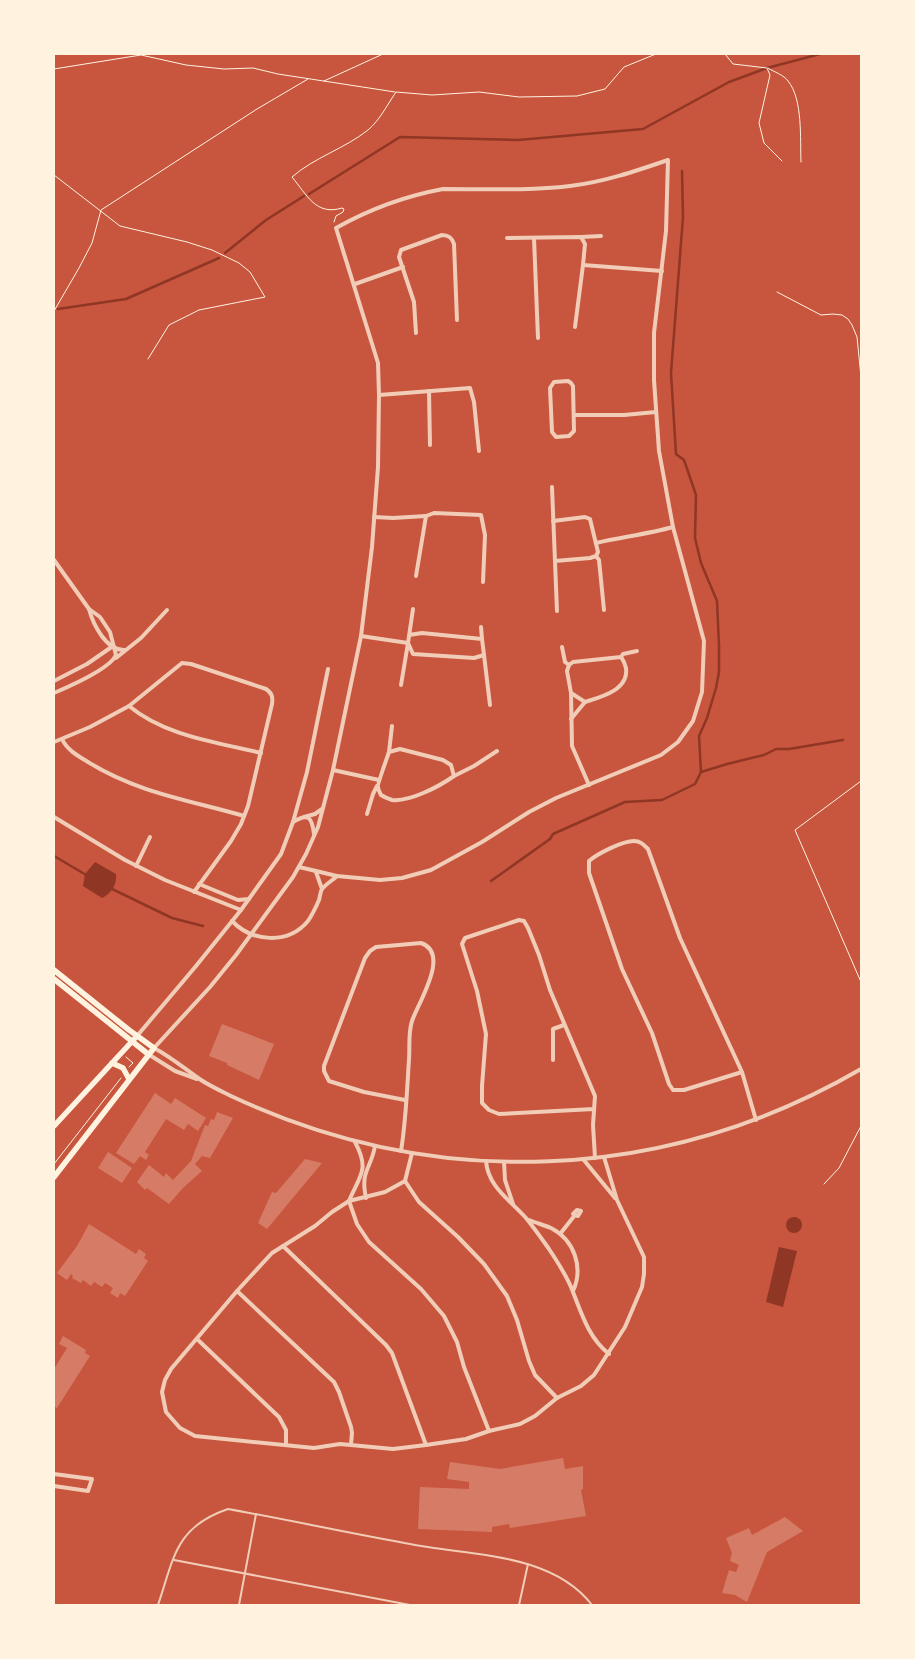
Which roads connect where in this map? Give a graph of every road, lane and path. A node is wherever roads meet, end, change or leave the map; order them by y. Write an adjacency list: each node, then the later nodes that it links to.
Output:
1 (383, 54): 7 (path)
2 (656, 54): 8 (path)
3 (725, 54): 4 (path)
4 (767, 68): 9 (path); 10 (path)
5 (54, 69): 6 (path)
6 (308, 79): 7 (path); 12 (path)
7 (324, 81): 8 (path)
8 (396, 92): 13 (path)
9 (782, 162)
10 (801, 162)
11 (54, 175): 12 (path)
12 (100, 210): 23 (path); 28 (path)
13 (336, 228): 20 (street); 21 (street)
14 (601, 236): 15 (street)
15 (582, 237): 17 (street); 18 (street)
16 (507, 238): 17 (street)
17 (534, 238): 27 (street)
18 (583, 265): 20 (street); 25 (street)
19 (402, 267): 21 (street); 24 (street); 26 (street)
20 (662, 271): 32 (street)
21 (354, 284): 31 (street)
22 (777, 292): 29 (path)
23 (54, 311)
24 (457, 320)
25 (575, 327)
26 (416, 333)
27 (538, 338)
28 (148, 359)
29 (861, 377)
30 (429, 391): 31 (street); 34 (street); 35 (street)
31 (379, 395): 38 (street)
32 (656, 412): 33 (street); 40 (street)
33 (574, 415): 33 (street)
34 (430, 445)
35 (479, 451)
36 (552, 487): 39 (street)
37 (426, 516): 38 (street); 45 (street); 46 (street)
38 (374, 517): 54 (street)
39 (553, 521): 41 (street); 44 (street)
40 (673, 527): 41 (street); 84 (street)
41 (596, 543): 42 (street)
42 (596, 556): 44 (street); 50 (street)
43 (54, 560): 47 (street)
44 (555, 561): 51 (street)
45 (416, 576)
46 (482, 582)
47 (89, 609): 57 (street); 57 (street)
48 (413, 609): 53 (street)
49 (167, 610): 59 (street)
50 (604, 610)
51 (557, 611)
52 (481, 627): 55 (street)
53 (409, 634): 55 (street); 56 (street)
54 (361, 636): 56 (street); 80 (street)
55 (482, 639): 61 (street)
56 (408, 643): 61 (street); 67 (street)
57 (113, 646): 59 (street); 63 (street); 66 (street)
58 (562, 647): 64 (street)
59 (128, 648): 63 (street)
60 (637, 651): 62 (street)
61 (484, 655): 71 (street)
62 (621, 657): 64 (street); 70 (street)
63 (114, 660): 68 (street)
64 (569, 665): 69 (street)
65 (328, 669): 91 (street)
66 (54, 681)
67 (402, 685)
68 (54, 693)
69 (571, 693): 70 (street); 73 (street)
70 (585, 702): 73 (street)
71 (490, 705)
72 (129, 706): 75 (street); 79 (street); 79 (street)
73 (571, 719): 84 (street)
74 (392, 726): 78 (street)
75 (62, 740): 76 (street); 88 (street)
76 (54, 742)
77 (497, 751): 81 (street)
78 (389, 752): 81 (street); 82 (street)
79 (260, 753): 88 (street)
80 (333, 770): 82 (street); 86 (street)
81 (454, 776): 85 (street)
82 (379, 780): 85 (street)
83 (861, 781): 107 (path)
84 (589, 785): 97 (street)
85 (378, 786): 87 (street)
86 (322, 808): 89 (street); 92 (street)
87 (367, 814)
88 (244, 816): 98 (street)
89 (304, 816): 91 (street); 92 (street)
90 (54, 817): 94 (street)
91 (293, 822): 101 (street)
92 (314, 836): 95 (street)
93 (150, 837): 94 (street)
94 (136, 866): 100 (street)
95 (299, 867): 96 (street); 104 (street)
96 (316, 872): 97 (street); 99 (street)
97 (337, 876): 99 (street)
98 (199, 884): 100 (street); 101 (street)
99 (322, 889): 104 (street)
100 (194, 892): 102 (street)
101 (249, 899): 102 (street)
102 (241, 910): 103 (street)
103 (232, 921): 104 (street); 109 (street)
104 (251, 935): 111 (street)
105 (54, 972): 109 (main road)
106 (54, 979): 110 (main road)
107 (861, 982)
108 (564, 1025): 113 (street); 121 (street); 121 (street)
109 (136, 1036): 110 (main road); 111 (main road)
110 (131, 1042): 112 (main road); 114 (main road)
111 (154, 1048): 112 (main road); 119 (street)
112 (148, 1054): 118 (main road); 119 (street)
113 (552, 1060)
114 (115, 1064): 116 (main road); 116 (path); 123 (main road)
115 (861, 1069): 122 (street)
116 (126, 1071): 118 (main road); 134 (path)
117 (742, 1072): 117 (street); 122 (street)
118 (129, 1079): 135 (main road)
119 (202, 1081): 125 (street)
120 (405, 1100): 120 (street); 127 (street)
121 (594, 1109): 130 (street)
122 (756, 1120): 129 (street)
123 (54, 1126)
124 (861, 1126): 137 (path)
125 (355, 1142): 126 (street); 140 (street)
126 (375, 1146): 127 (street); 138 (street)
127 (401, 1152): 128 (street)
128 (412, 1153): 132 (street); 136 (street)
129 (604, 1157): 130 (street); 139 (street)
130 (595, 1158): 131 (street)
131 (583, 1159): 133 (street); 139 (street)
132 (486, 1160): 133 (street); 141 (street)
133 (504, 1162): 141 (street)
134 (54, 1164)
135 (54, 1177)
136 (405, 1181): 138 (street); 150 (street)
137 (824, 1184)
138 (366, 1198): 140 (street)
139 (617, 1200): 149 (street)
140 (349, 1201): 145 (street); 151 (street)
141 (512, 1204): 143 (street)
142 (575, 1215): 144 (street)
143 (527, 1220): 144 (street); 147 (street)
144 (560, 1234): 147 (street)
145 (283, 1246): 146 (street); 154 (street)
146 (237, 1291): 148 (street); 153 (street)
147 (573, 1291): 149 (street)
148 (197, 1339): 152 (street); 152 (street)
149 (609, 1354): 150 (street)
150 (557, 1398): 151 (street)
151 (489, 1431): 154 (street)
152 (286, 1444): 153 (street)
153 (351, 1444): 154 (street)
154 (426, 1446)
155 (54, 1474): 156 (street)
156 (61, 1475): 157 (street); 157 (street)
157 (54, 1486)
158 (256, 1514): 159 (lane); 160 (lane); 161 (lane)
159 (174, 1560): 161 (lane); 164 (lane)
160 (528, 1564): 162 (lane); 167 (lane)
161 (245, 1573): 165 (lane); 166 (lane)
162 (588, 1601): 163 (lane); 168 (lane)
163 (585, 1604)
164 (158, 1605)
165 (239, 1605)
166 (410, 1605)
167 (519, 1605)
168 (592, 1605)

